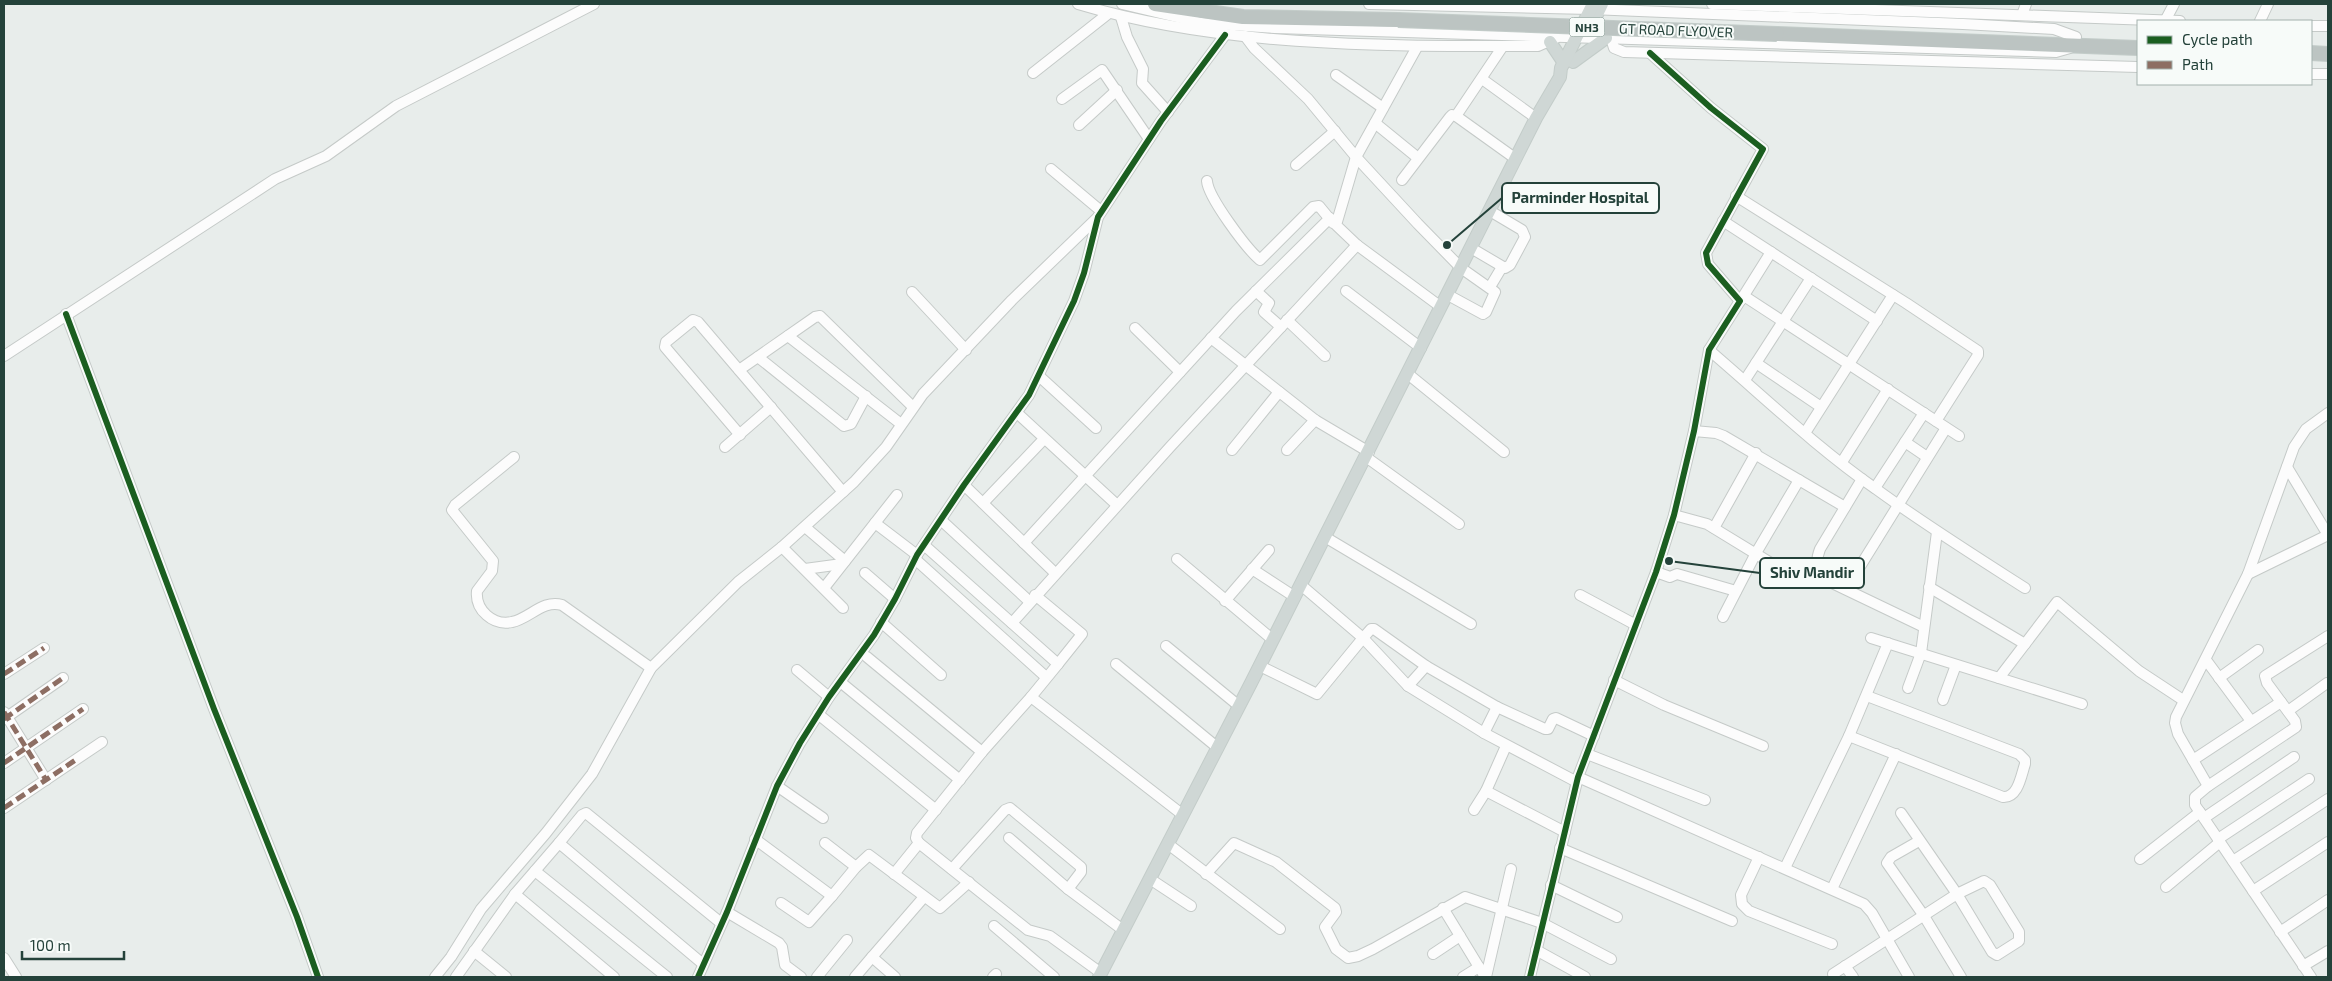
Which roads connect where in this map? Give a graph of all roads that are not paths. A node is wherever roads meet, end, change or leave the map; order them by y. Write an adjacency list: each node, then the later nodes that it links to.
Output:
1 (594, 4): 84 (street)
2 (1078, 4): 17 (street)
3 (1122, 4): 30 (street)
4 (1155, 4): 20 (highway, GT ROAD FLYOVER / NH3)
5 (1219, 4): 20 (highway, GT ROAD FLYOVER / NH3)
6 (1369, 4): 13 (street)
7 (1629, 4): 16 (street)
8 (1712, 4): 12 (street)
9 (2026, 4): 18 (street)
10 (2174, 4): 22 (street)
11 (2268, 4): 23 (street)
12 (1844, 6): 15 (street)
13 (1572, 7): 14 (street)
14 (1596, 7): 16 (street); 28 (main road)
15 (1925, 8): 18 (street)
16 (1620, 11): 32 (street)
17 (1109, 13): 19 (street); 43 (street)
18 (2022, 15): 21 (street)
19 (1121, 17): 26 (street); 51 (street)
20 (1398, 17): 32 (highway, GT ROAD FLYOVER / NH3, bridge)
21 (2141, 20)
22 (2166, 20)
23 (2260, 20)
24 (2312, 26): 25 (street)
25 (2328, 26)
26 (1225, 35): 27 (street); 51 (street)
27 (1245, 36): 36 (street); 56 (street)
28 (1581, 37): 29 (street); 30 (street); 41 (main road)
29 (1608, 38): 32 (street); 39 (street); 41 (main road)
30 (1555, 39): 34 (street); 41 (main road)
31 (2137, 39): 32 (highway, NH3)
32 (2077, 41): 37 (highway, NH3)
33 (2312, 45): 35 (highway)
34 (1503, 46): 36 (street); 47 (street)
35 (2328, 46)
36 (1417, 47): 50 (street)
37 (2137, 48)
38 (2312, 53): 40 (highway)
39 (1650, 54): 42 (street); 65 (street)
40 (2328, 54)
41 (1568, 62): 53 (main road)
42 (2137, 67)
43 (1033, 73)
44 (2312, 74): 45 (street)
45 (2328, 74)
46 (1336, 75): 50 (street)
47 (1482, 79): 52 (street); 53 (street)
48 (1116, 90): 49 (street); 55 (street); 57 (street)
49 (1062, 99)
50 (1383, 108): 54 (street)
51 (1168, 112): 57 (street)
52 (1456, 116): 59 (street); 60 (street)
53 (1536, 118): 60 (main road)
54 (1375, 123): 58 (street); 59 (street)
55 (1079, 125)
56 (1335, 131): 58 (street); 61 (street)
57 (1149, 139): 67 (street)
58 (1356, 158): 69 (street); 74 (street)
59 (1418, 158): 63 (street)
60 (1516, 159): 66 (main road)
61 (1296, 165)
62 (1050, 169): 67 (street)
63 (1402, 180)
64 (1207, 181): 69 (street)
65 (1736, 196): 68 (street); 81 (street)
66 (1490, 211): 71 (main road); 73 (street)
67 (1099, 214): 92 (street); 103 (street)
68 (1723, 221): 72 (street); 82 (street)
69 (1333, 222): 70 (street); 78 (street)
70 (1357, 245): 83 (street); 87 (street)
71 (1471, 248): 73 (street); 74 (main road)
72 (1771, 252): 75 (street); 82 (street)
73 (1502, 267): 76 (street)
74 (1461, 268): 76 (street); 80 (main road)
75 (1811, 278): 85 (street); 86 (street)
76 (1490, 287): 80 (street)
77 (1346, 290): 91 (street)
78 (1256, 291): 87 (street); 90 (street)
79 (912, 292): 92 (street)
80 (1448, 295): 83 (main road)
81 (1894, 295): 86 (street); 115 (street)
82 (1742, 299): 85 (street); 93 (street)
83 (1441, 307): 91 (main road)
84 (66, 314): 94 (street); 327 (street)
85 (1782, 321): 97 (street); 98 (street)
86 (1877, 321): 98 (street)
87 (1284, 323): 95 (street); 99 (street)
88 (1135, 328): 101 (street)
89 (788, 336): 96 (street); 107 (street); 108 (street)
90 (1211, 338): 99 (street); 101 (street)
91 (1421, 348): 102 (main road)
92 (966, 350): 108 (street)
93 (1709, 350): 104 (street); 119 (street)
94 (4, 356)
95 (1325, 356)
96 (758, 357): 100 (street); 107 (street)
97 (1756, 362): 104 (street); 110 (street)
98 (1849, 364): 105 (street); 110 (street)
99 (1246, 365): 106 (street); 144 (street)
100 (739, 370): 109 (street); 121 (street)
101 (1180, 372): 135 (street)
102 (1408, 374): 128 (street); 130 (main road)
103 (1039, 376): 111 (street); 117 (street)
104 (1744, 380): 120 (street)
105 (1888, 389): 112 (street); 133 (street)
106 (1280, 392): 114 (street); 126 (street)
107 (866, 396): 116 (street)
108 (912, 406): 116 (street)
109 (771, 407): 121 (street); 140 (street)
110 (1821, 407): 120 (street)
111 (1018, 413): 123 (street); 138 (street)
112 (1924, 413): 115 (street); 124 (street)
113 (2328, 414): 134 (street)
114 (1315, 420): 127 (street); 130 (street)
115 (1936, 421): 118 (street)
116 (901, 424): 140 (street)
117 (1096, 428)
118 (1946, 428): 122 (street); 132 (street)
119 (1694, 430): 129 (street); 146 (street)
120 (1805, 432): 133 (street)
121 (740, 435): 125 (street)
122 (1958, 436)
123 (1044, 439): 135 (street); 142 (street)
124 (1905, 442): 132 (street); 139 (street)
125 (725, 448)
126 (1232, 450)
127 (1287, 450)
128 (1504, 452)
129 (1756, 453): 137 (street); 151 (street)
130 (1367, 454): 149 (street); 154 (main road)
131 (514, 457): 204 (street)
132 (1927, 457): 143 (street)
133 (1842, 462): 136 (street)
134 (2287, 468): 153 (street); 168 (street)
135 (1084, 475): 144 (street); 155 (street)
136 (1862, 478): 139 (street); 145 (street)
137 (1800, 480): 145 (street); 159 (street)
138 (964, 485): 142 (street); 147 (street)
139 (1875, 488): 143 (street)
140 (843, 492): 150 (street)
141 (897, 495): 148 (street)
142 (983, 504): 155 (street)
143 (1898, 504): 152 (street); 173 (street)
144 (1117, 505): 165 (street)
145 (1845, 507): 173 (street)
146 (1674, 514): 151 (street); 166 (street)
147 (941, 520): 156 (street); 177 (street)
148 (875, 522): 160 (street); 162 (street)
149 (1459, 524)
150 (805, 527): 157 (street); 162 (street)
151 (1714, 528): 159 (street)
152 (1937, 532): 170 (street); 172 (street)
153 (2328, 535): 168 (street)
154 (1326, 537): 174 (main road); 184 (street)
155 (1024, 543): 165 (street)
156 (924, 545): 160 (street); 183 (street)
157 (782, 547): 163 (street); 204 (street)
158 (1269, 550): 164 (street)
159 (1756, 553): 169 (street); 175 (street)
160 (916, 557): 178 (street); 208 (street)
161 (1176, 560): 179 (street)
162 (844, 562): 163 (street); 171 (street)
163 (805, 569): 171 (street)
164 (1252, 569): 174 (street); 179 (street)
165 (1056, 572): 177 (street)
166 (1656, 572): 175 (street); 185 (street)
167 (865, 573): 178 (street)
168 (2248, 574): 198 (street)
169 (1798, 579)
170 (1928, 587): 186 (street); 192 (street)
171 (824, 588): 180 (street)
172 (2025, 588)
173 (1846, 589): 186 (street)
174 (1298, 591): 188 (street); 190 (main road)
175 (1736, 591): 181 (street)
176 (1580, 595): 185 (street)
177 (1033, 598): 183 (street); 199 (street)
178 (896, 599): 182 (street)
179 (1225, 601): 190 (street)
180 (843, 608)
181 (1723, 617)
182 (881, 622): 207 (street); 218 (street)
183 (1012, 623): 199 (street)
184 (1471, 624)
185 (1636, 625): 212 (street)
186 (1924, 627): 196 (street)
187 (2328, 636): 222 (street)
188 (1363, 638): 202 (street); 203 (street); 215 (street)
189 (1871, 638): 191 (street)
190 (1273, 640): 202 (main road)
191 (1888, 643): 196 (street); 217 (street)
192 (2025, 644): 210 (street); 221 (street)
193 (1166, 646): 224 (street)
194 (44, 648): 206 (street)
195 (2258, 650): 211 (street)
196 (1921, 654): 201 (street); 216 (street)
197 (867, 658): 239 (street)
198 (2206, 660): 211 (street); 221 (street)
199 (1058, 664): 208 (street)
200 (1116, 664): 238 (street)
201 (1956, 664): 210 (street); 220 (street)
202 (1260, 666): 224 (main road)
203 (1426, 666): 215 (street); 225 (street)
204 (651, 668): 328 (street)
205 (797, 670): 218 (street)
206 (4, 674)
207 (941, 675)
208 (1046, 677): 219 (street)
209 (63, 678): 229 (street)
210 (1999, 678): 223 (street)
211 (2219, 678): 230 (street)
212 (1614, 680): 232 (street); 236 (street)
213 (2327, 683): 227 (street)
214 (844, 685): 247 (street)
215 (1408, 686): 231 (street)
216 (1908, 688)
217 (1867, 696): 233 (street); 241 (street)
218 (828, 697): 228 (street)
219 (1031, 697): 239 (street); 258 (street)
220 (1943, 700)
221 (2184, 700): 243 (street)
222 (2281, 702): 227 (street); 230 (street)
223 (2082, 704)
224 (1239, 706): 238 (main road)
225 (1497, 707): 231 (street); 232 (street)
226 (83, 709): 237 (street)
227 (2288, 711): 250 (street)
228 (818, 714): 249 (street); 255 (street)
229 (5, 716): 237 (street)
230 (2251, 722): 243 (street)
231 (1484, 733): 235 (street)
232 (1594, 736): 240 (street)
233 (1849, 736): 241 (street); 276 (street)
234 (102, 742): 246 (street)
235 (1506, 746): 248 (street); 251 (street)
236 (1763, 746)
237 (26, 747): 244 (street); 246 (street)
238 (1218, 748): 258 (main road)
239 (982, 752): 247 (street)
240 (1587, 754): 248 (street); 253 (street)
241 (1896, 754): 287 (street)
242 (2294, 757): 259 (street)
243 (2193, 760): 250 (street)
244 (4, 763)
245 (2310, 779): 265 (street)
246 (46, 780): 254 (street)
247 (960, 780): 255 (street)
248 (1578, 780): 261 (street); 272 (street)
249 (777, 786): 260 (street); 262 (street)
250 (2208, 786): 259 (street)
251 (1486, 791): 256 (street); 261 (street)
252 (2328, 799): 274 (street)
253 (1705, 800)
254 (4, 808)
255 (936, 810): 269 (street)
256 (1474, 810)
257 (1901, 813): 264 (street)
258 (1183, 815): 270 (main road)
259 (2202, 815): 265 (street); 273 (street)
260 (824, 818)
261 (1565, 832): 271 (street)
262 (755, 838): 291 (street); 298 (street)
263 (1008, 838): 286 (street)
264 (1919, 841): 290 (street); 299 (street)
265 (2219, 841): 274 (street); 285 (street)
266 (2328, 842): 288 (street)
267 (559, 843): 279 (street); 302 (street); 322 (street)
268 (825, 843): 275 (street)
269 (919, 843): 277 (street); 280 (street)
270 (1168, 844): 281 (street); 282 (main road)
271 (1560, 848): 284 (street); 301 (street)
272 (1759, 857): 276 (street); 311 (street)
273 (2140, 859)
274 (2233, 860): 288 (street)
275 (856, 867): 280 (street); 291 (street)
276 (1785, 868): 287 (street)
277 (952, 869): 283 (street); 286 (street)
278 (1511, 869): 297 (street)
279 (534, 870): 289 (street); 332 (street)
280 (894, 874): 292 (street)
281 (1206, 874): 296 (street); 306 (street)
282 (1150, 879): 295 (street); 305 (main road)
283 (969, 882): 292 (street); 324 (street)
284 (1551, 885): 300 (street); 303 (street)
285 (2166, 887)
286 (1068, 889): 305 (street)
287 (1832, 889): 310 (street)
288 (2253, 891): 307 (street)
289 (515, 894): 313 (street); 331 (street)
290 (1957, 894): 290 (street); 299 (street)
291 (832, 896): 294 (street)
292 (924, 898): 316 (street)
293 (2328, 900): 307 (street)
294 (781, 903)
295 (1191, 906)
296 (1443, 908): 297 (street); 308 (street)
297 (1502, 908): 303 (street); 338 (street)
298 (727, 912): 302 (street); 325 (street)
299 (1924, 916): 310 (street); 343 (street)
300 (1617, 917)
301 (1732, 921)
302 (721, 923): 322 (street)
303 (1542, 923): 312 (street); 318 (street)
304 (994, 926): 336 (street)
305 (1123, 930): 324 (main road)
306 (1280, 930)
307 (2280, 932): 320 (street)
308 (1460, 936): 315 (street); 321 (street)
309 (847, 940): 333 (street)
310 (1886, 940): 319 (street); 342 (street)
311 (1832, 944)
312 (1536, 950): 339 (street); 340 (street)
313 (474, 951): 329 (street); 330 (street)
314 (2328, 951): 320 (street)
315 (1433, 954)
316 (872, 957): 334 (street); 335 (street)
317 (4, 958): 326 (street)
318 (1612, 959)
319 (1845, 966): 323 (street); 341 (street)
320 (2303, 966): 344 (street)
321 (1479, 967): 337 (street); 338 (street)
322 (702, 973)
323 (1833, 974)
324 (1100, 975)
325 (798, 976)
326 (16, 977)
327 (318, 977)
328 (434, 977)
329 (456, 977)
330 (506, 977)
331 (614, 977)
332 (667, 977)
333 (817, 977)
334 (855, 977)
335 (895, 977)
336 (1054, 977)
337 (1463, 977)
338 (1486, 977)
339 (1530, 977)
340 (1585, 977)
341 (1853, 977)
342 (1909, 977)
343 (1961, 977)
344 (2311, 977)

